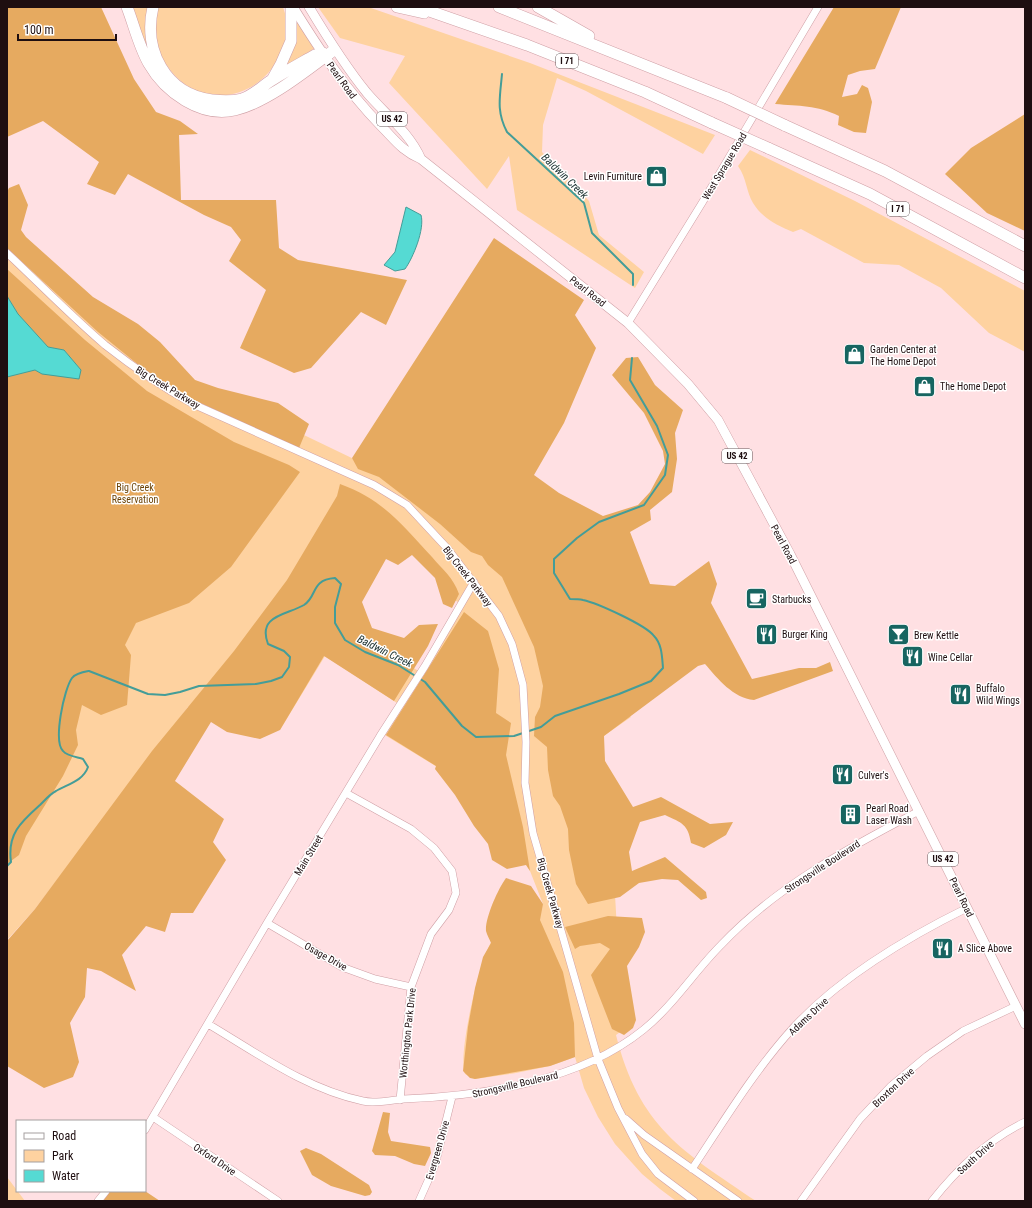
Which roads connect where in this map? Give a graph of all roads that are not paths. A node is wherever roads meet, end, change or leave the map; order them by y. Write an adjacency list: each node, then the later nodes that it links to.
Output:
1 (127, 7): 13 (highway)
2 (153, 7): 14 (highway)
3 (292, 7): 13 (main road, Pearl Road / US 42); 14 (highway)
4 (309, 7): 11 (main road, Pearl Road / US 42)
5 (397, 7): 10 (highway)
6 (418, 7): 10 (highway, I 71)
7 (499, 7): 12 (highway)
8 (538, 7): 12 (highway)
9 (818, 7): 19 (street, West Sprague Road)
10 (458, 21): 18 (highway, I 71, bridge)
11 (334, 50): 13 (highway); 15 (main road, Pearl Road / US 42)
12 (617, 53): 16 (highway, bridge)
13 (324, 55): 14 (highway); 15 (main road, Pearl Road / US 42)
14 (271, 80)
15 (421, 159): 19 (main road, Pearl Road / US 42)
16 (1025, 246)
17 (7, 254): 20 (street, Big Creek Parkway)
18 (1025, 278)
19 (628, 323): 22 (main road, Pearl Road / US 42)
20 (474, 582): 21 (street, Main Street); 29 (street, Big Creek Parkway)
21 (346, 793): 24 (street, Main Street); 25 (street, Worthington Park Drive)
22 (919, 811): 23 (main road, Pearl Road / US 42); 29 (street, Strongsville Boulevard)
23 (967, 908): 26 (main road, Pearl Road / US 42); 36 (street, Adams Drive)
24 (267, 923): 25 (street, Osage Drive); 27 (street, Main Street)
25 (411, 987): 31 (street, Worthington Park Drive)
26 (1016, 1006): 28 (main road, Pearl Road / US 42); 43 (street, Broxton Drive)
27 (208, 1024): 31 (street, Strongsville Boulevard); 33 (street, Main Street)
28 (1025, 1024)
29 (598, 1059): 30 (street, Strongsville Boulevard); 32 (street, Big Creek Parkway)
30 (452, 1098): 31 (street, Strongsville Boulevard); 40 (street, Evergreen Drive)
31 (400, 1100)
32 (623, 1116): 36 (street, Big Creek Parkway); 41 (street, Big Creek Parkway)
33 (153, 1117): 35 (street, Main Street); 39 (street, Oxford Drive)
34 (1025, 1122): 44 (street, South Drive)
35 (146, 1128)
36 (692, 1169): 42 (street, Big Creek Parkway)
37 (105, 1192): 38 (street)
38 (98, 1201)
39 (278, 1201)
40 (419, 1201)
41 (694, 1201)
42 (738, 1201)
43 (801, 1201)
44 (932, 1201)

